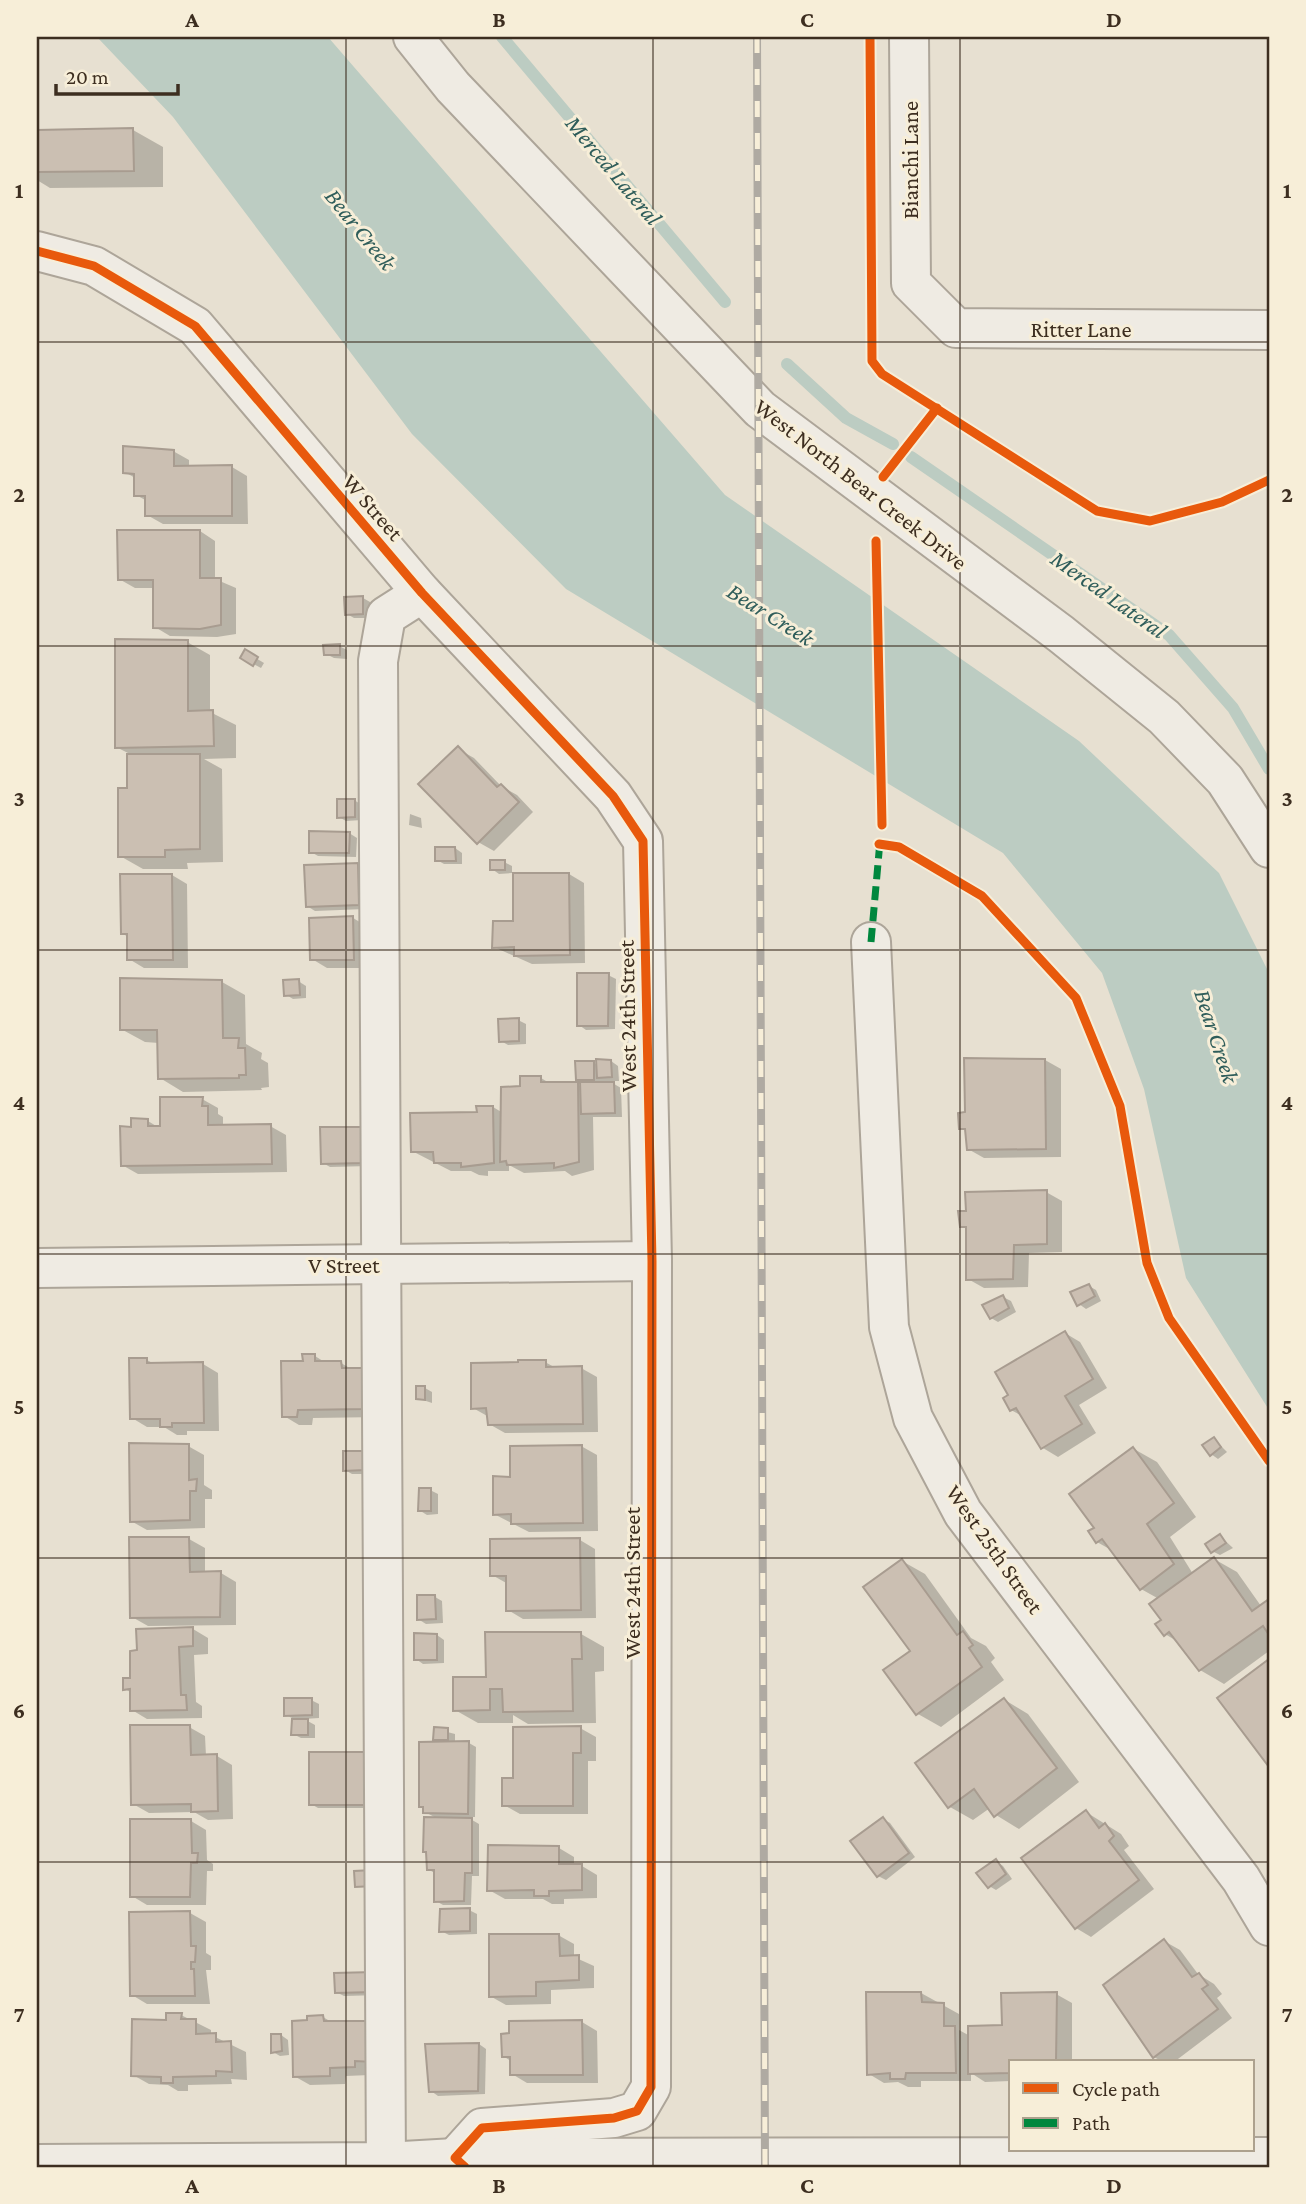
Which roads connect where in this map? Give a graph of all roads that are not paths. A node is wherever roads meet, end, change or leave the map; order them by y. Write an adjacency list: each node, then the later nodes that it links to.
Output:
1 (412, 37): 8 (street, West North Bear Creek Drive)
2 (909, 37): 4 (street, Bianchi Lane)
3 (37, 251): 6 (street, W Street)
4 (911, 284): 5 (street, Ritter Lane)
5 (1269, 330)
6 (422, 593): 7 (street, W Street); 11 (street)
7 (643, 841): 10 (street, West 24th Street)
8 (1269, 848)
9 (871, 942): 13 (street, West 25th Street)
10 (652, 1261): 11 (street, V Street); 15 (street, West 24th Street)
11 (382, 1265): 12 (street, V Street); 18 (street)
12 (37, 1268)
13 (1269, 1926)
14 (1269, 2157): 16 (street)
15 (460, 2163): 16 (street); 18 (street)
16 (900, 2163)
17 (37, 2165): 18 (street)
18 (386, 2165)

